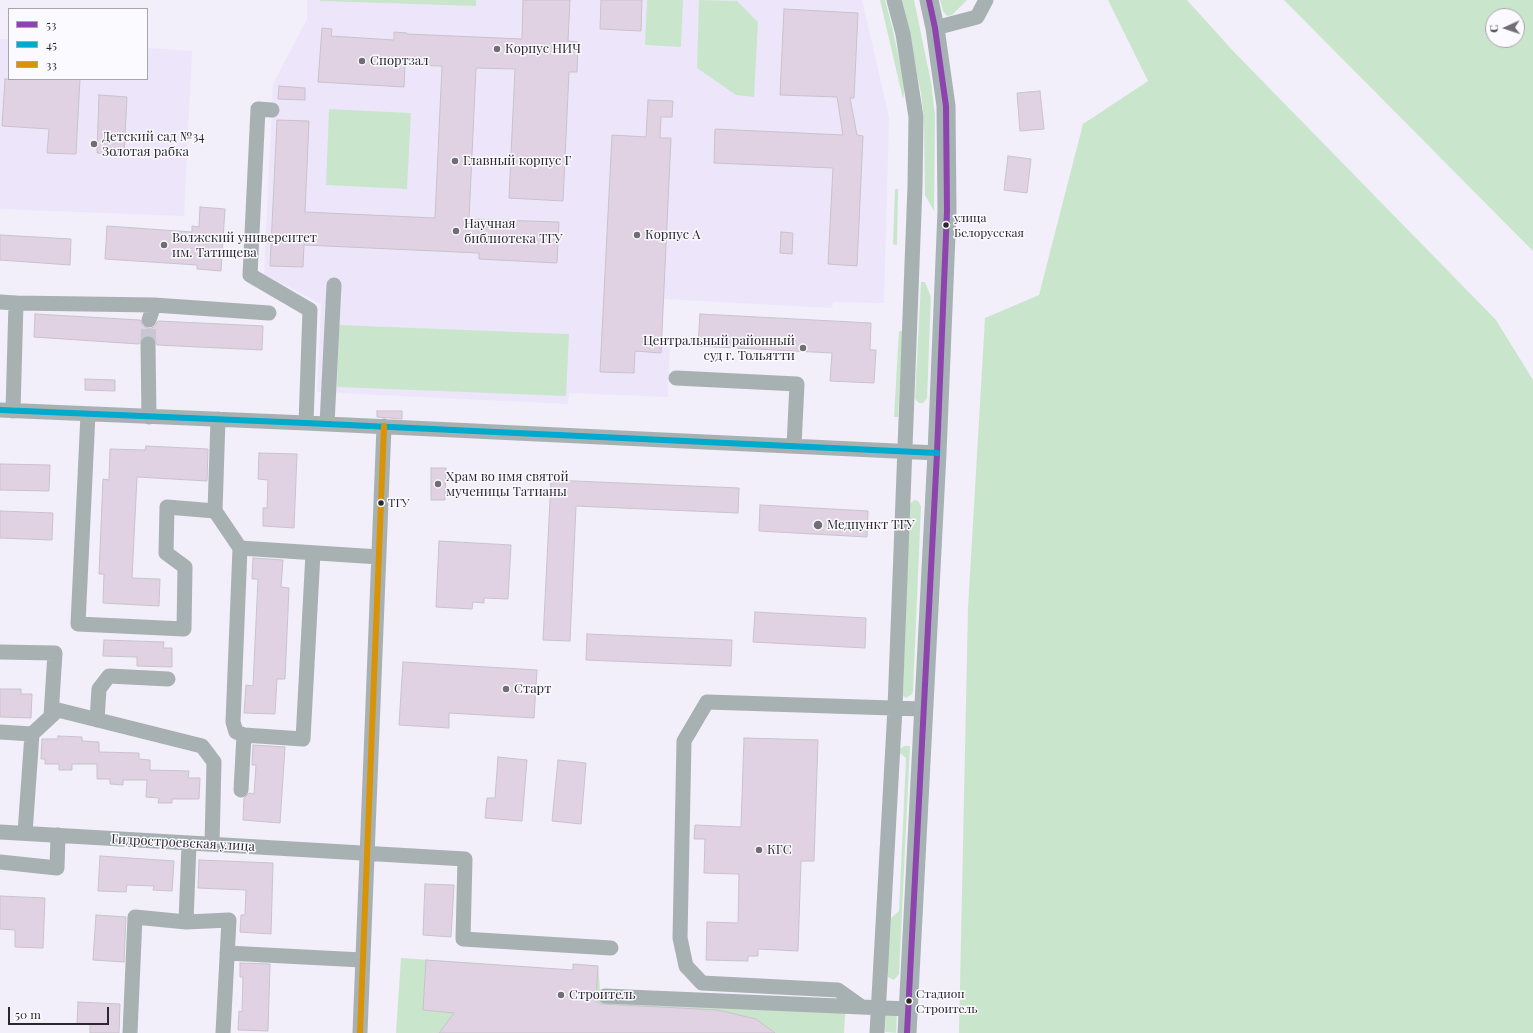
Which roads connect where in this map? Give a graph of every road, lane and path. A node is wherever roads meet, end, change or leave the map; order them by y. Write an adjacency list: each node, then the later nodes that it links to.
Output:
1 (894, 0): 22 (street)
2 (929, 0): 4 (main road)
3 (986, 0): 4 (street)
4 (935, 28): 23 (main road)
5 (272, 110): 18 (street)
6 (334, 285): 19 (street)
7 (0, 302): 8 (street)
8 (16, 303): 9 (street); 14 (street)
9 (154, 305): 10 (street); 11 (street)
10 (269, 313)
11 (149, 320)
12 (148, 344): 16 (street)
13 (676, 378): 21 (street)
14 (6, 410): 15 (street)
15 (88, 414): 16 (street); 24 (street)
16 (149, 417): 17 (street)
17 (218, 419): 18 (street); 24 (street)
18 (306, 422): 19 (street)
19 (327, 424): 20 (street)
20 (384, 426): 21 (street); 27 (street)
21 (794, 446): 22 (street)
22 (904, 451): 23 (street); 30 (street)
23 (937, 453): 31 (main road)
24 (215, 511): 25 (street)
25 (240, 548): 26 (street); 36 (street)
26 (313, 553): 27 (street); 36 (street)
27 (379, 557): 43 (street)
28 (0, 652): 32 (street)
29 (168, 679): 33 (street)
30 (895, 708): 31 (street); 50 (street); 51 (street)
31 (923, 709): 52 (main road)
32 (51, 716): 33 (street); 35 (street)
33 (97, 720): 42 (street)
34 (0, 732): 35 (street)
35 (32, 734): 39 (street)
36 (244, 735): 37 (street)
37 (241, 790)
38 (0, 832): 39 (street, Гидростроевская улица)
39 (25, 833): 40 (street, Гидростроевская улица)
40 (58, 835): 41 (street, Гидростроевская улица); 44 (street)
41 (189, 844): 42 (street, Гидростроевская улица); 45 (street)
42 (212, 844): 43 (street, Гидростроевская улица)
43 (367, 854): 46 (street, Гидростроевская улица); 48 (street)
44 (0, 862)
45 (186, 922): 47 (street); 53 (street)
46 (611, 948)
47 (227, 953): 48 (street); 54 (street)
48 (362, 960): 55 (street)
49 (605, 996): 50 (street)
50 (862, 1007): 51 (street)
51 (878, 1008): 52 (street); 56 (street)
52 (908, 1009): 57 (main road)
53 (130, 1033)
54 (223, 1033)
55 (360, 1033)
56 (877, 1033)
57 (907, 1033)

